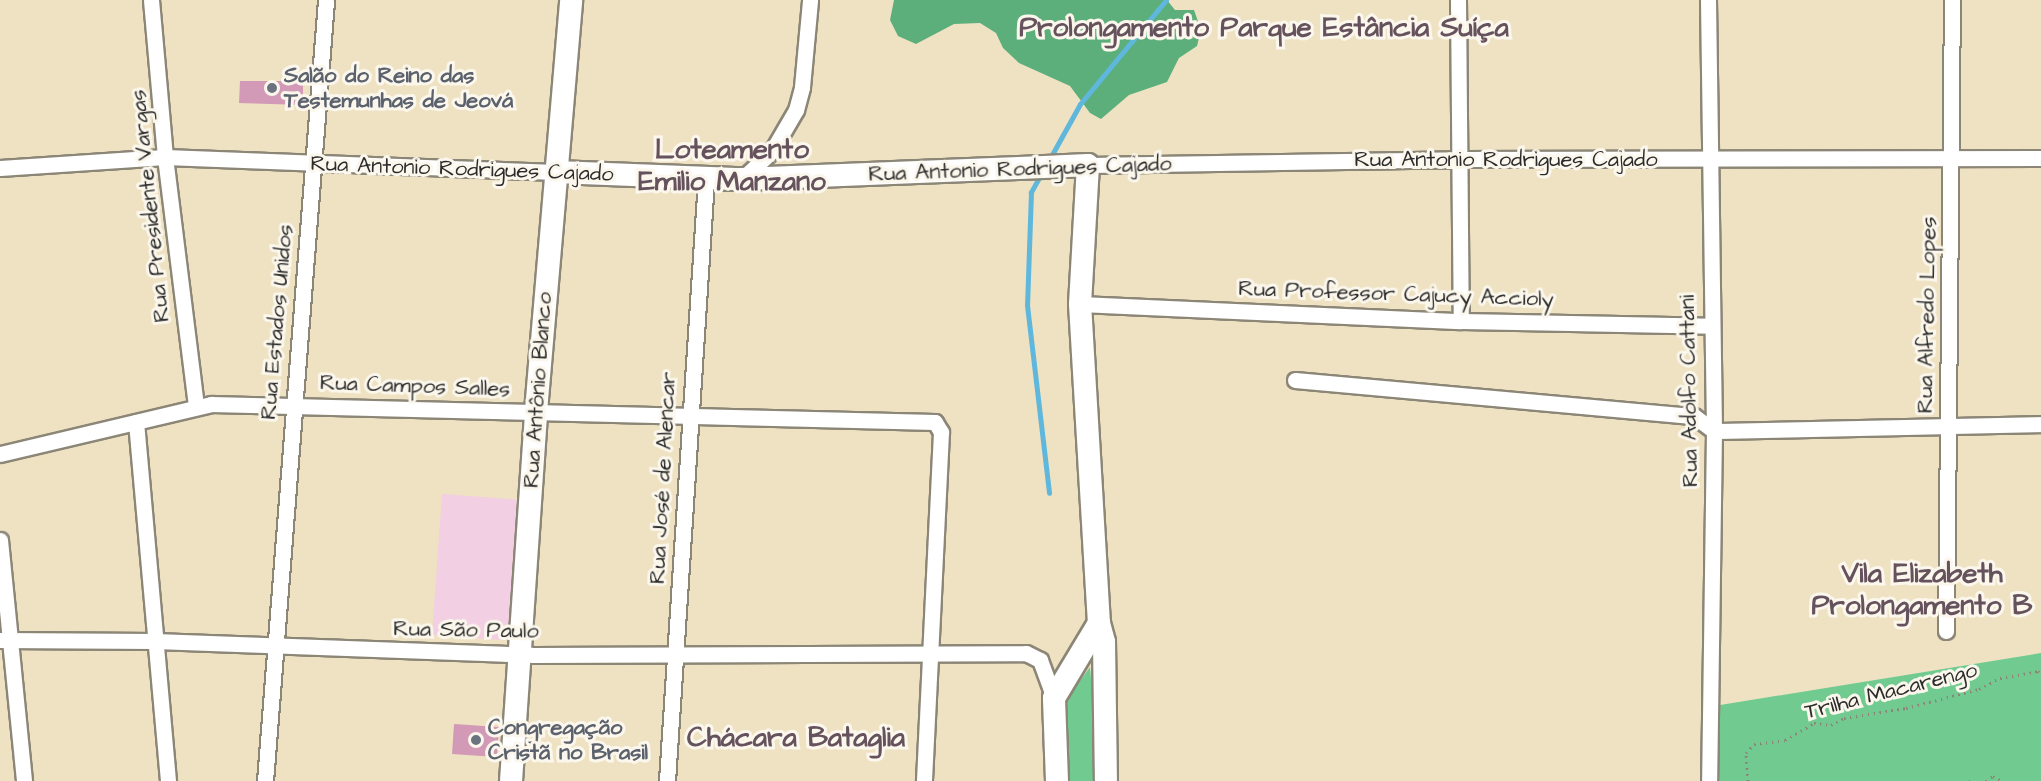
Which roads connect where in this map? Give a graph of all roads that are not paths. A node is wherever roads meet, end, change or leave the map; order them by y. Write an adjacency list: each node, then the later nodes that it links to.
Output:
1 (151, 0): 8 (street, Rua Presidente Vargas)
2 (326, 0): 13 (street, Rua Estados Unidos)
3 (571, 0): 16 (street, Rua Antônio Blanco)
4 (810, 0): 18 (street)
5 (1458, 0): 11 (street)
6 (1708, 0): 12 (street, Rua Adolfo Cattani)
7 (1952, 0): 9 (street, Rua Alfredo Lopes)
8 (165, 157): 13 (street, Rua Antonio Rodrigues Cajado); 15 (street, Rua Antonio Rodrigues Cajado); 24 (street, Rua Presidente Vargas)
9 (1952, 158): 10 (street, Rua Antonio Rodrigues Cajado); 12 (street, Rua Antonio Rodrigues Cajado); 29 (street, Rua Alfredo Lopes)
10 (2041, 158)
11 (1459, 159): 12 (street, Rua Antonio Rodrigues Cajado); 14 (street, Rua Antonio Rodrigues Cajado); 20 (street)
12 (1708, 159): 21 (street, Rua Adolfo Cattani)
13 (313, 163): 16 (street, Rua Antonio Rodrigues Cajado); 23 (street, Rua Estados Unidos)
14 (1083, 165): 18 (street, Rua Antonio Rodrigues Cajado); 19 (street)
15 (0, 168)
16 (556, 172): 17 (street, Rua Antonio Rodrigues Cajado); 25 (street, Rua Antônio Blanco)
17 (706, 179): 18 (street, Rua Antonio Rodrigues Cajado); 26 (street, Rua José de Alencar)
18 (742, 179)
19 (1080, 304): 20 (street, Rua Professor Cajucy Accioly); 33 (street)
20 (1461, 321): 21 (street, Rua Professor Cajucy Accioly)
21 (1711, 326): 30 (street, Rua Adolfo Cattani)
22 (1294, 380): 30 (street)
23 (292, 405): 24 (street, Rua Campos Salles); 25 (street, Rua Campos Salles); 37 (street, Rua Estados Unidos)
24 (196, 408): 27 (street, Rua Campos Salles)
25 (536, 411): 26 (street, Rua Campos Salles); 39 (street, Rua Antônio Blanco)
26 (688, 414): 38 (street, Rua Campos Salles); 40 (street, Rua José de Alencar)
27 (136, 422): 31 (street, Rua Campos Salles); 36 (street)
28 (2041, 424): 29 (street)
29 (1948, 426): 30 (street); 34 (street, Rua Alfredo Lopes)
30 (1714, 431): 50 (street, Rua Adolfo Cattani)
31 (0, 454)
32 (0, 540): 35 (street)
33 (1099, 623): 41 (street); 49 (street)
34 (1946, 631)
35 (5, 640): 36 (street, Rua São Paulo); 42 (street)
36 (155, 641): 37 (street, Rua São Paulo); 43 (street)
37 (274, 647): 39 (street, Rua São Paulo); 44 (street, Rua Estados Unidos)
38 (931, 651): 40 (street, Rua São Paulo); 41 (street, Rua São Paulo); 47 (street)
39 (519, 654): 40 (street, Rua São Paulo); 45 (street, Rua Antônio Blanco)
40 (675, 654): 46 (street, Rua José de Alencar)
41 (1053, 698): 48 (street)
42 (24, 781)
43 (168, 781)
44 (265, 781)
45 (511, 781)
46 (667, 781)
47 (924, 781)
48 (1058, 781)
49 (1106, 781)
50 (1709, 781)

